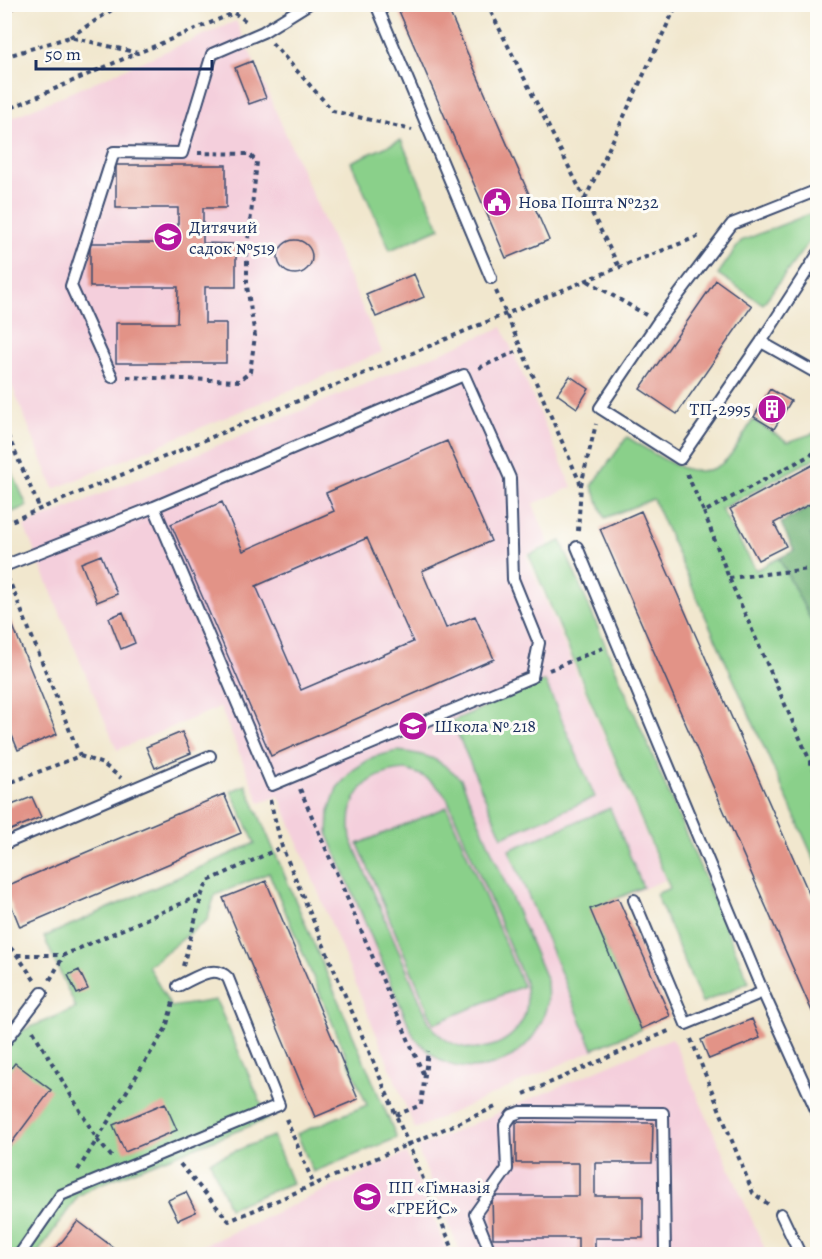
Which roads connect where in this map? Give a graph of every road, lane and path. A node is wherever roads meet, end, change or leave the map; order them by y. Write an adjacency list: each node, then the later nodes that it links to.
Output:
1 (121, 4): 7 (path)
2 (308, 4): 6 (lane)
3 (376, 4): 11 (lane)
4 (487, 4): 14 (path)
5 (677, 4): 14 (path)
6 (263, 32): 8 (path); 11 (path); 12 (lane)
7 (70, 37): 8 (path); 9 (path)
8 (138, 53): 10 (path)
9 (4, 57)
10 (4, 111)
11 (429, 135): 18 (lane)
12 (182, 153): 26 (lane); 26 (path)
13 (818, 190): 15 (lane)
14 (585, 200): 17 (path)
15 (732, 224): 17 (path); 21 (lane)
16 (818, 254): 22 (lane)
17 (619, 267): 19 (path)
18 (491, 278): 20 (path)
19 (587, 280): 20 (path); 21 (path)
20 (507, 314): 23 (path); 33 (path)
21 (658, 322): 27 (lane)
22 (761, 342): 24 (lane); 30 (lane)
23 (522, 349): 25 (path); 31 (path)
24 (818, 374)
25 (464, 375): 32 (lane); 42 (lane)
26 (112, 377)
27 (600, 408): 30 (lane); 31 (path)
28 (4, 427): 33 (path)
29 (818, 452): 34 (path)
30 (680, 459): 34 (path)
31 (581, 485): 36 (path)
32 (154, 507): 37 (lane); 47 (lane)
33 (40, 509): 35 (path)
34 (704, 512): 39 (path)
35 (4, 524)
36 (577, 547): 41 (lane)
37 (4, 566)
38 (818, 568): 39 (path)
39 (729, 578): 46 (path)
40 (9, 579): 43 (path)
41 (616, 642): 42 (path); 58 (lane)
42 (532, 677): 45 (lane)
43 (80, 756): 48 (path); 49 (path)
44 (210, 756): 49 (lane)
45 (294, 776): 47 (lane); 64 (path)
46 (818, 779)
47 (272, 784): 51 (path)
48 (4, 785)
49 (131, 790): 50 (lane)
50 (4, 844)
51 (282, 847): 52 (path); 69 (path)
52 (202, 894): 56 (path); 57 (path)
53 (634, 900): 61 (lane)
54 (4, 941): 55 (path)
55 (17, 955): 56 (path); 59 (path)
56 (64, 955): 59 (path)
57 (178, 986): 67 (lane); 70 (path)
58 (763, 992): 61 (lane); 68 (lane)
59 (42, 993): 60 (lane)
60 (25, 1017): 62 (lane); 70 (path)
61 (686, 1024): 65 (path); 76 (path)
62 (4, 1043)
63 (428, 1051): 64 (path)
64 (425, 1078): 69 (path)
65 (515, 1098)
66 (504, 1103): 71 (path)
67 (279, 1105): 72 (lane); 74 (path)
68 (818, 1114)
69 (396, 1115): 71 (path)
70 (98, 1141): 73 (path); 75 (path)
71 (408, 1144): 74 (path); 78 (path)
72 (168, 1150): 73 (lane); 74 (path)
73 (122, 1169): 75 (lane)
74 (314, 1185)
75 (61, 1195): 77 (lane)
76 (781, 1214): 81 (lane)
77 (20, 1254)
78 (455, 1254)
79 (491, 1254): 80 (lane)
80 (664, 1254)
81 (800, 1254)

